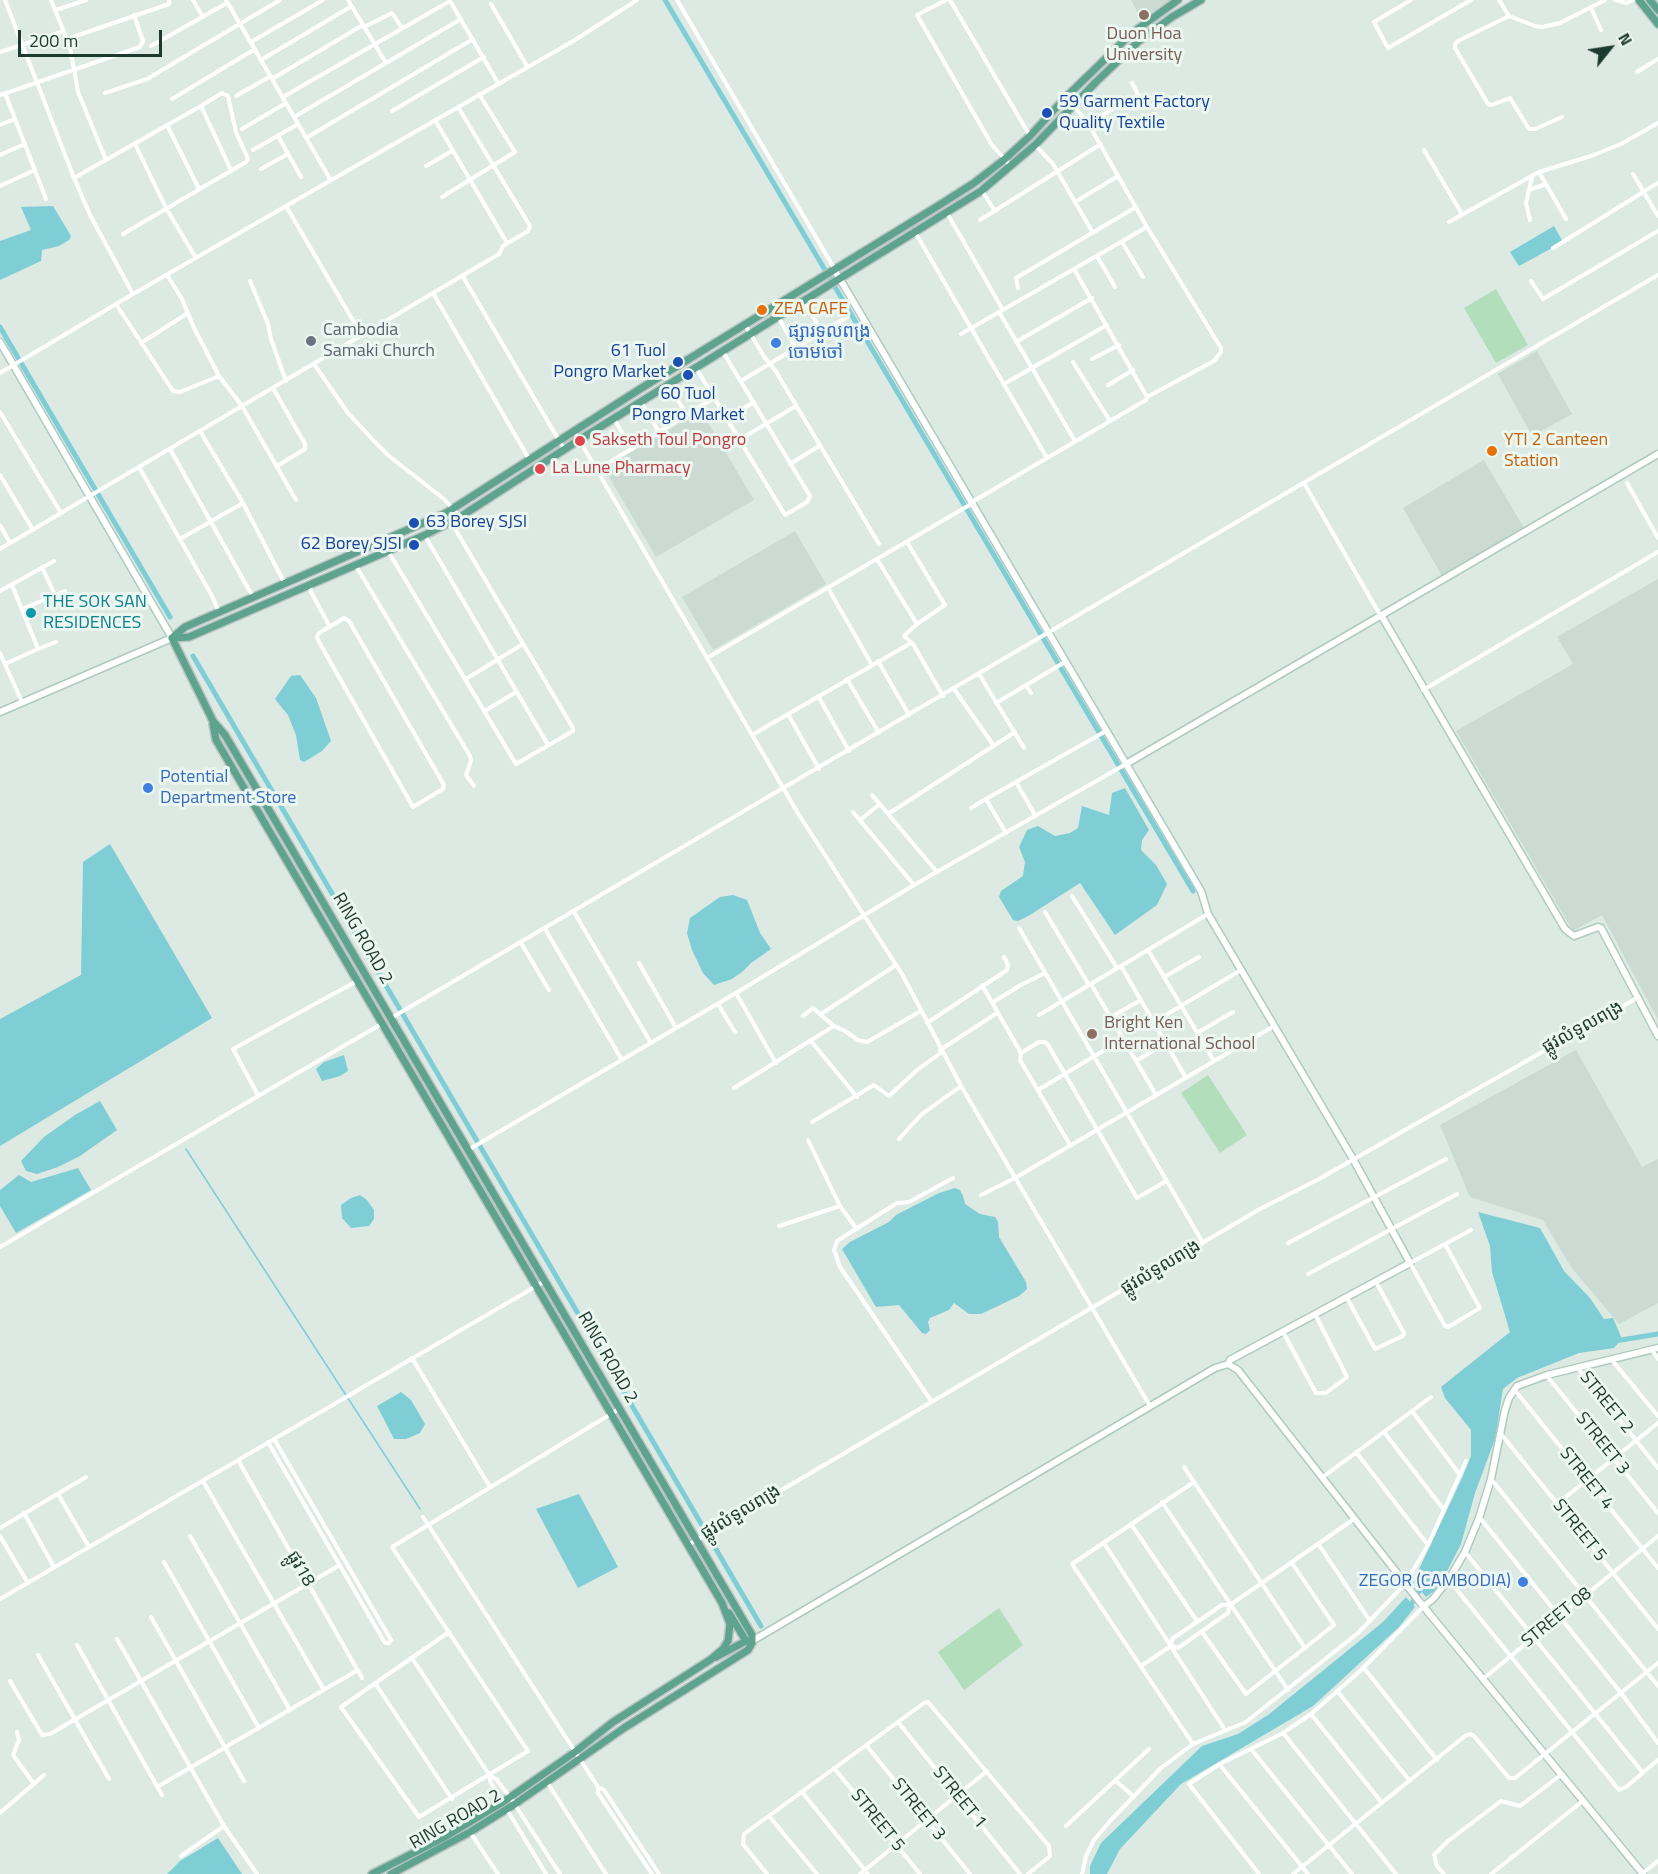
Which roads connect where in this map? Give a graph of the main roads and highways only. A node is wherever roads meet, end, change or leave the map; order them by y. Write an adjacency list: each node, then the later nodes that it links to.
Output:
1 (1178, 0): 6 (main road)
2 (1201, 0): 7 (main road)
3 (1640, 0): 8 (main road)
4 (1650, 0): 5 (main road)
5 (1658, 10)
6 (1155, 15): 7 (main road); 9 (main road)
7 (1161, 24): 9 (main road)
8 (1658, 24)
9 (172, 638): 10 (main road, RING ROAD 2)
10 (213, 721): 11 (main road, RING ROAD 2); 12 (main road, RING ROAD 2)
11 (394, 1016): 12 (main road); 13 (main road, RING ROAD 2)
12 (383, 1023): 14 (main road, RING ROAD 2)
13 (470, 1149): 14 (main road); 16 (main road, RING ROAD 2)
14 (460, 1155): 15 (main road, RING ROAD 2)
15 (722, 1603): 16 (main road); 17 (main road, RING ROAD 2)
16 (749, 1641): 17 (main road); 18 (main road, RING ROAD 2)
17 (710, 1660): 18 (main road, RING ROAD 2)
18 (577, 1755): 19 (main road, RING ROAD 2); 19 (main road, RING ROAD 2)
19 (505, 1805): 20 (main road, RING ROAD 2); 20 (main road, RING ROAD 2)
20 (395, 1871): 21 (main road, RING ROAD 2)
21 (372, 1874)

